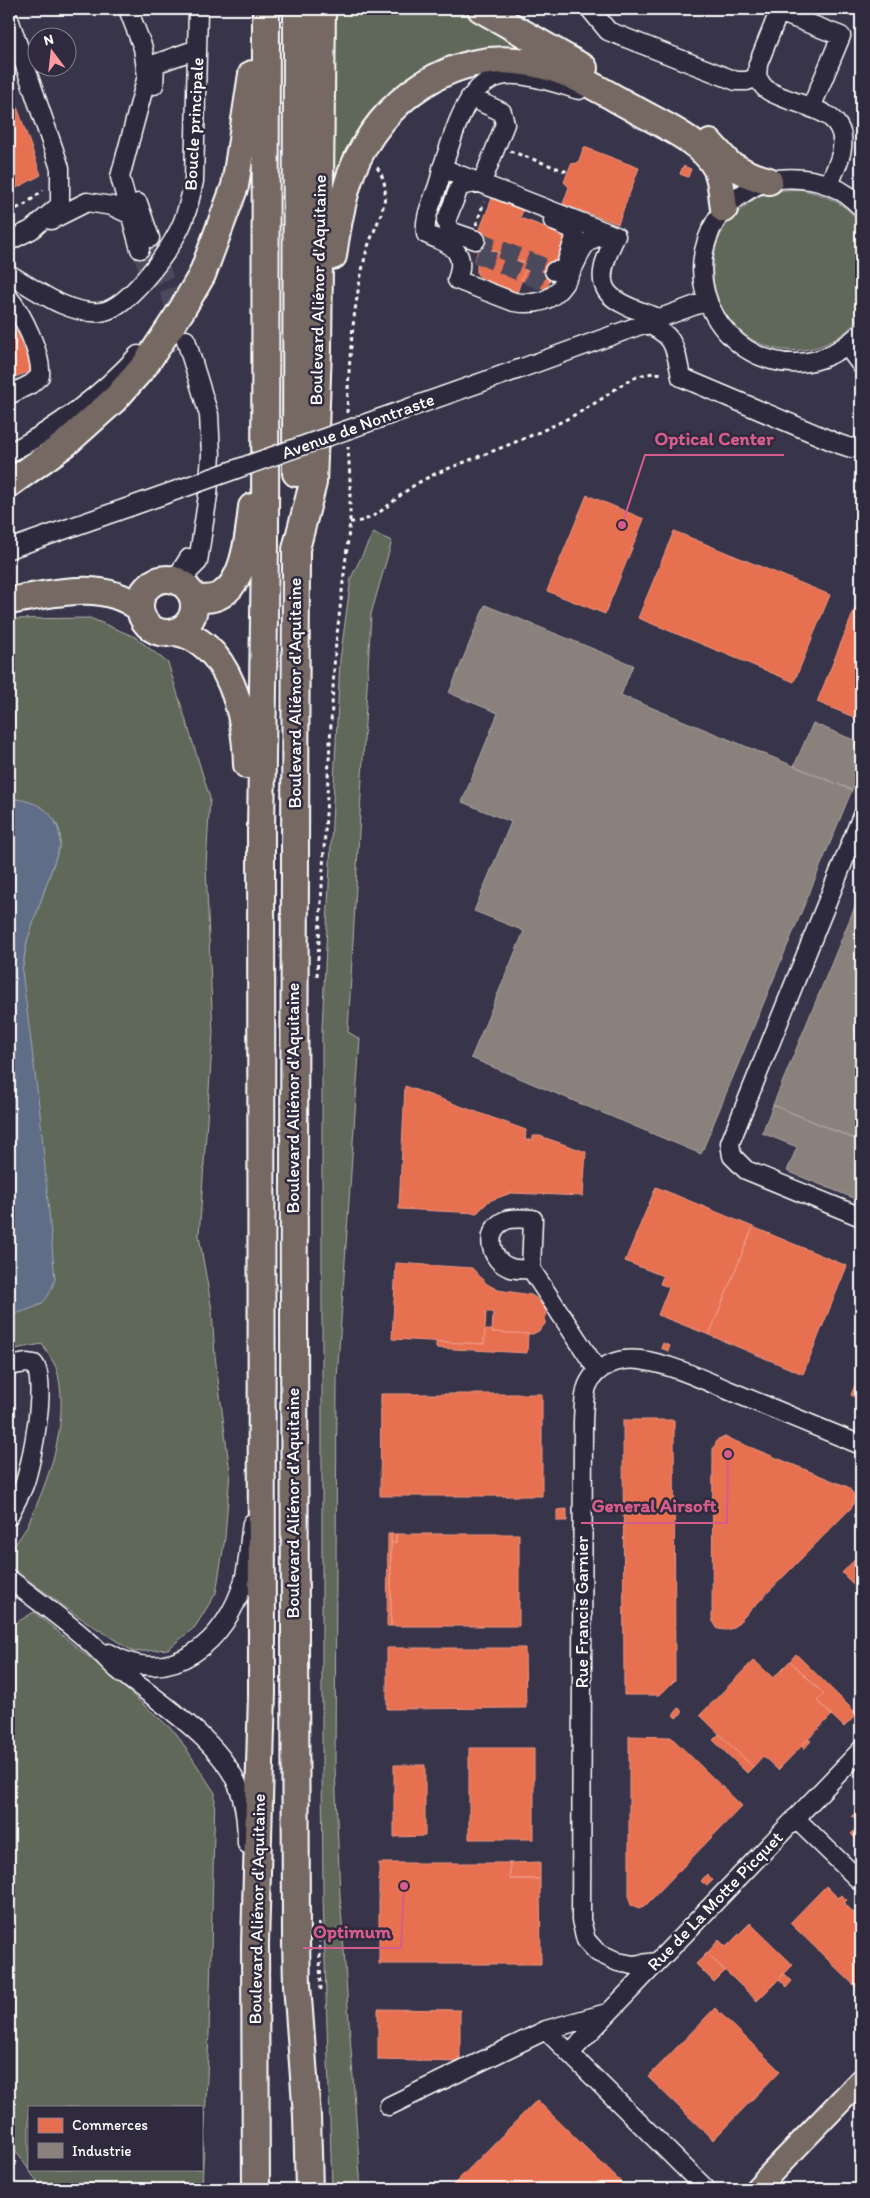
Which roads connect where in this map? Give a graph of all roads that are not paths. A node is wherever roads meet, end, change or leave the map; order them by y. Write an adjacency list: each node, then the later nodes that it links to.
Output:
1 (128, 9): 23 (street)
2 (198, 9): 11 (street, Boucle principale)
3 (261, 9): 26 (highway)
4 (266, 9): 40 (highway, Boulevard Aliénor d'Aquitaine)
5 (297, 9): 45 (highway)
6 (322, 9): 37 (highway, Boulevard Aliénor d'Aquitaine)
7 (481, 9): 17 (highway)
8 (590, 9): 12 (street)
9 (780, 10): 12 (street); 15 (street)
10 (9, 19): 24 (street)
11 (197, 49): 23 (street); 29 (street, Boucle principale)
12 (757, 77): 15 (street)
13 (470, 98): 14 (street); 16 (street); 18 (street)
14 (621, 102): 22 (highway); 37 (highway)
15 (811, 108): 19 (street)
16 (442, 168): 18 (street); 28 (street)
17 (769, 180): 19 (street); 22 (street)
18 (482, 182): 20 (street); 28 (street)
19 (829, 184): 21 (street)
20 (519, 196): 25 (street); 30 (street)
21 (861, 206)
22 (724, 209): 32 (street)
23 (131, 219): 24 (street)
24 (31, 230): 27 (street)
25 (616, 236): 30 (street); 33 (street)
26 (215, 238): 42 (street); 43 (highway)
27 (9, 241)
28 (471, 251): 30 (street)
29 (9, 274)
30 (556, 278)
31 (9, 298): 39 (street)
32 (706, 301): 33 (street, Avenue de Nontraste); 36 (street)
33 (651, 321): 41 (street); 44 (street, Avenue de Nontraste, bridge)
34 (861, 333): 36 (street)
35 (181, 345): 46 (street)
36 (847, 346): 38 (street)
37 (318, 350): 45 (highway, Boulevard Aliénor d'Aquitaine)
38 (861, 365)
39 (9, 395)
40 (266, 415): 46 (highway); 51 (highway, Boulevard Aliénor d'Aquitaine)
41 (861, 446)
42 (9, 454)
43 (9, 484)
44 (9, 549)
45 (296, 549): 66 (highway, Boulevard Aliénor d'Aquitaine)
46 (182, 586): 48 (highway); 49 (highway)
47 (9, 601): 48 (highway)
48 (139, 608): 49 (highway)
49 (175, 632): 51 (highway)
50 (861, 818): 52 (street)
51 (261, 831): 56 (highway, Boulevard Aliénor d'Aquitaine)
52 (861, 1217)
53 (531, 1269): 55 (street)
54 (9, 1366): 58 (street)
55 (598, 1371): 57 (street); 65 (street, Rue Francis Garnier)
56 (262, 1440): 60 (street); 64 (highway, Boulevard Aliénor d'Aquitaine)
57 (861, 1445)
58 (9, 1516)
59 (9, 1579): 60 (street)
60 (88, 1641): 64 (street)
61 (861, 1750): 62 (street, Rue de La Motte Picquet)
62 (795, 1818): 63 (street); 65 (street, Rue de La Motte Picquet)
63 (861, 1882)
64 (255, 1944): 73 (highway, Boulevard Aliénor d'Aquitaine)
65 (657, 1962): 67 (street, Rue de La Motte Picquet)
66 (297, 1985): 74 (highway); 75 (highway, Boulevard Aliénor d'Aquitaine)
67 (608, 2013): 68 (street); 69 (street, Rue de La Motte Picquet)
68 (546, 2030): 69 (street); 72 (street)
69 (570, 2053): 76 (street)
70 (861, 2080): 77 (main road)
71 (861, 2103): 78 (main road)
72 (389, 2106)
73 (256, 2189)
74 (295, 2189)
75 (309, 2189)
76 (706, 2189)
77 (756, 2189)
78 (778, 2189)

